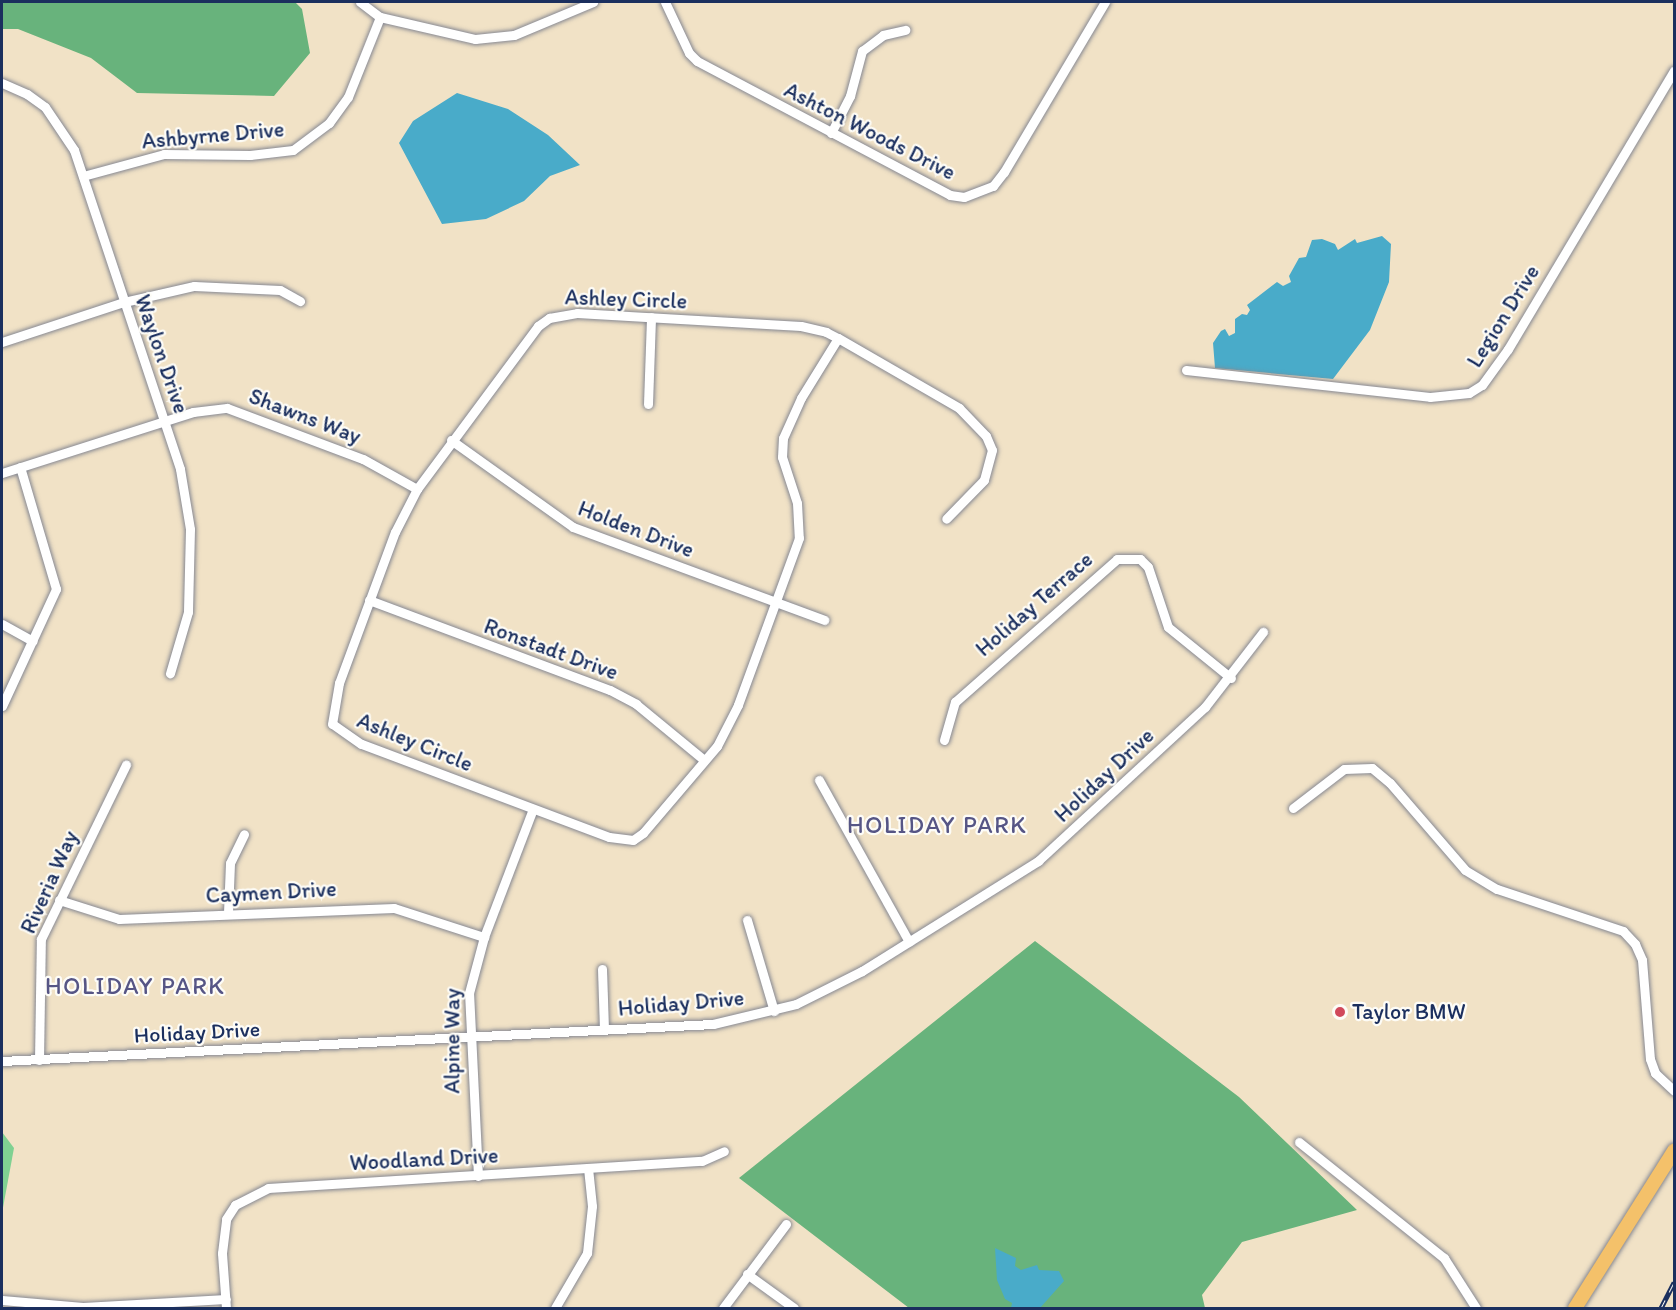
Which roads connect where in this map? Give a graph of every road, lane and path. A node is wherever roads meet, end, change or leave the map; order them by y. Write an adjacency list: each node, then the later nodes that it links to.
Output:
1 (360, 2): 5 (street)
2 (593, 2): 5 (street)
3 (665, 2): 9 (street, Ashton Woods Drive)
4 (1105, 2): 9 (street, Ashton Woods Drive)
5 (380, 17): 10 (street, Ashbyrne Drive)
6 (905, 30): 9 (street)
7 (1674, 71): 16 (street, Legion Drive)
8 (2, 83): 10 (street, Waylon Drive)
9 (831, 134)
10 (83, 176): 12 (street, Waylon Drive)
11 (300, 301): 12 (street)
12 (124, 302): 15 (street); 18 (street, Waylon Drive)
13 (651, 317): 14 (street, Ashley Circle); 17 (street); 19 (street, Ashley Circle)
14 (838, 338): 23 (street, Ashley Circle); 25 (street, Ashley Circle)
15 (2, 342)
16 (1186, 370)
17 (648, 404)
18 (164, 420): 20 (street, Shawns Way); 22 (street, Shawns Way); 30 (street, Waylon Drive)
19 (451, 440): 22 (street, Ashley Circle); 25 (street, Holden Drive)
20 (20, 467): 21 (street, Shawns Way); 29 (street)
21 (2, 473)
22 (417, 489): 24 (street, Ashley Circle)
23 (946, 519)
24 (369, 600): 34 (street, Ronstadt Drive); 38 (street, Ashley Circle)
25 (777, 604): 26 (street, Holden Drive); 34 (street, Ashley Circle)
26 (824, 620)
27 (2, 624): 29 (street)
28 (1263, 632): 31 (street, Holiday Drive)
29 (33, 641): 32 (street)
30 (170, 673)
31 (1231, 678): 33 (street, Holiday Terrace); 44 (street, Holiday Drive)
32 (2, 706)
33 (945, 740)
34 (704, 760): 38 (street, Ashley Circle)
35 (126, 765): 40 (street, Riveria Way)
36 (819, 780): 44 (street)
37 (1293, 808): 51 (street)
38 (532, 809): 43 (street, Alpine Way)
39 (244, 834): 41 (street)
40 (59, 900): 41 (street, Caymen Drive); 49 (street, Riveria Way)
41 (228, 913): 43 (street, Caymen Drive)
42 (747, 920): 46 (street)
43 (484, 937): 48 (street, Alpine Way)
44 (909, 942): 46 (street, Holiday Drive)
45 (602, 969): 47 (street)
46 (774, 1011): 47 (street, Holiday Drive)
47 (604, 1029): 48 (street, Holiday Drive)
48 (469, 1037): 49 (street, Holiday Drive); 56 (street, Alpine Way)
49 (39, 1060): 50 (street, Holiday Drive)
50 (2, 1061)
51 (1674, 1091)
52 (1299, 1143): 65 (street)
53 (1674, 1150): 66 (main road)
54 (724, 1151): 55 (street, Woodland Drive)
55 (588, 1169): 56 (street, Woodland Drive); 62 (street)
56 (478, 1176): 60 (street, Woodland Drive)
57 (786, 1224): 58 (street)
58 (747, 1274): 63 (street); 64 (street)
59 (2, 1300): 61 (street)
60 (226, 1304): 61 (street)
61 (83, 1308)
62 (555, 1308)
63 (723, 1308)
64 (794, 1308)
65 (1476, 1308)
66 (1575, 1308)

